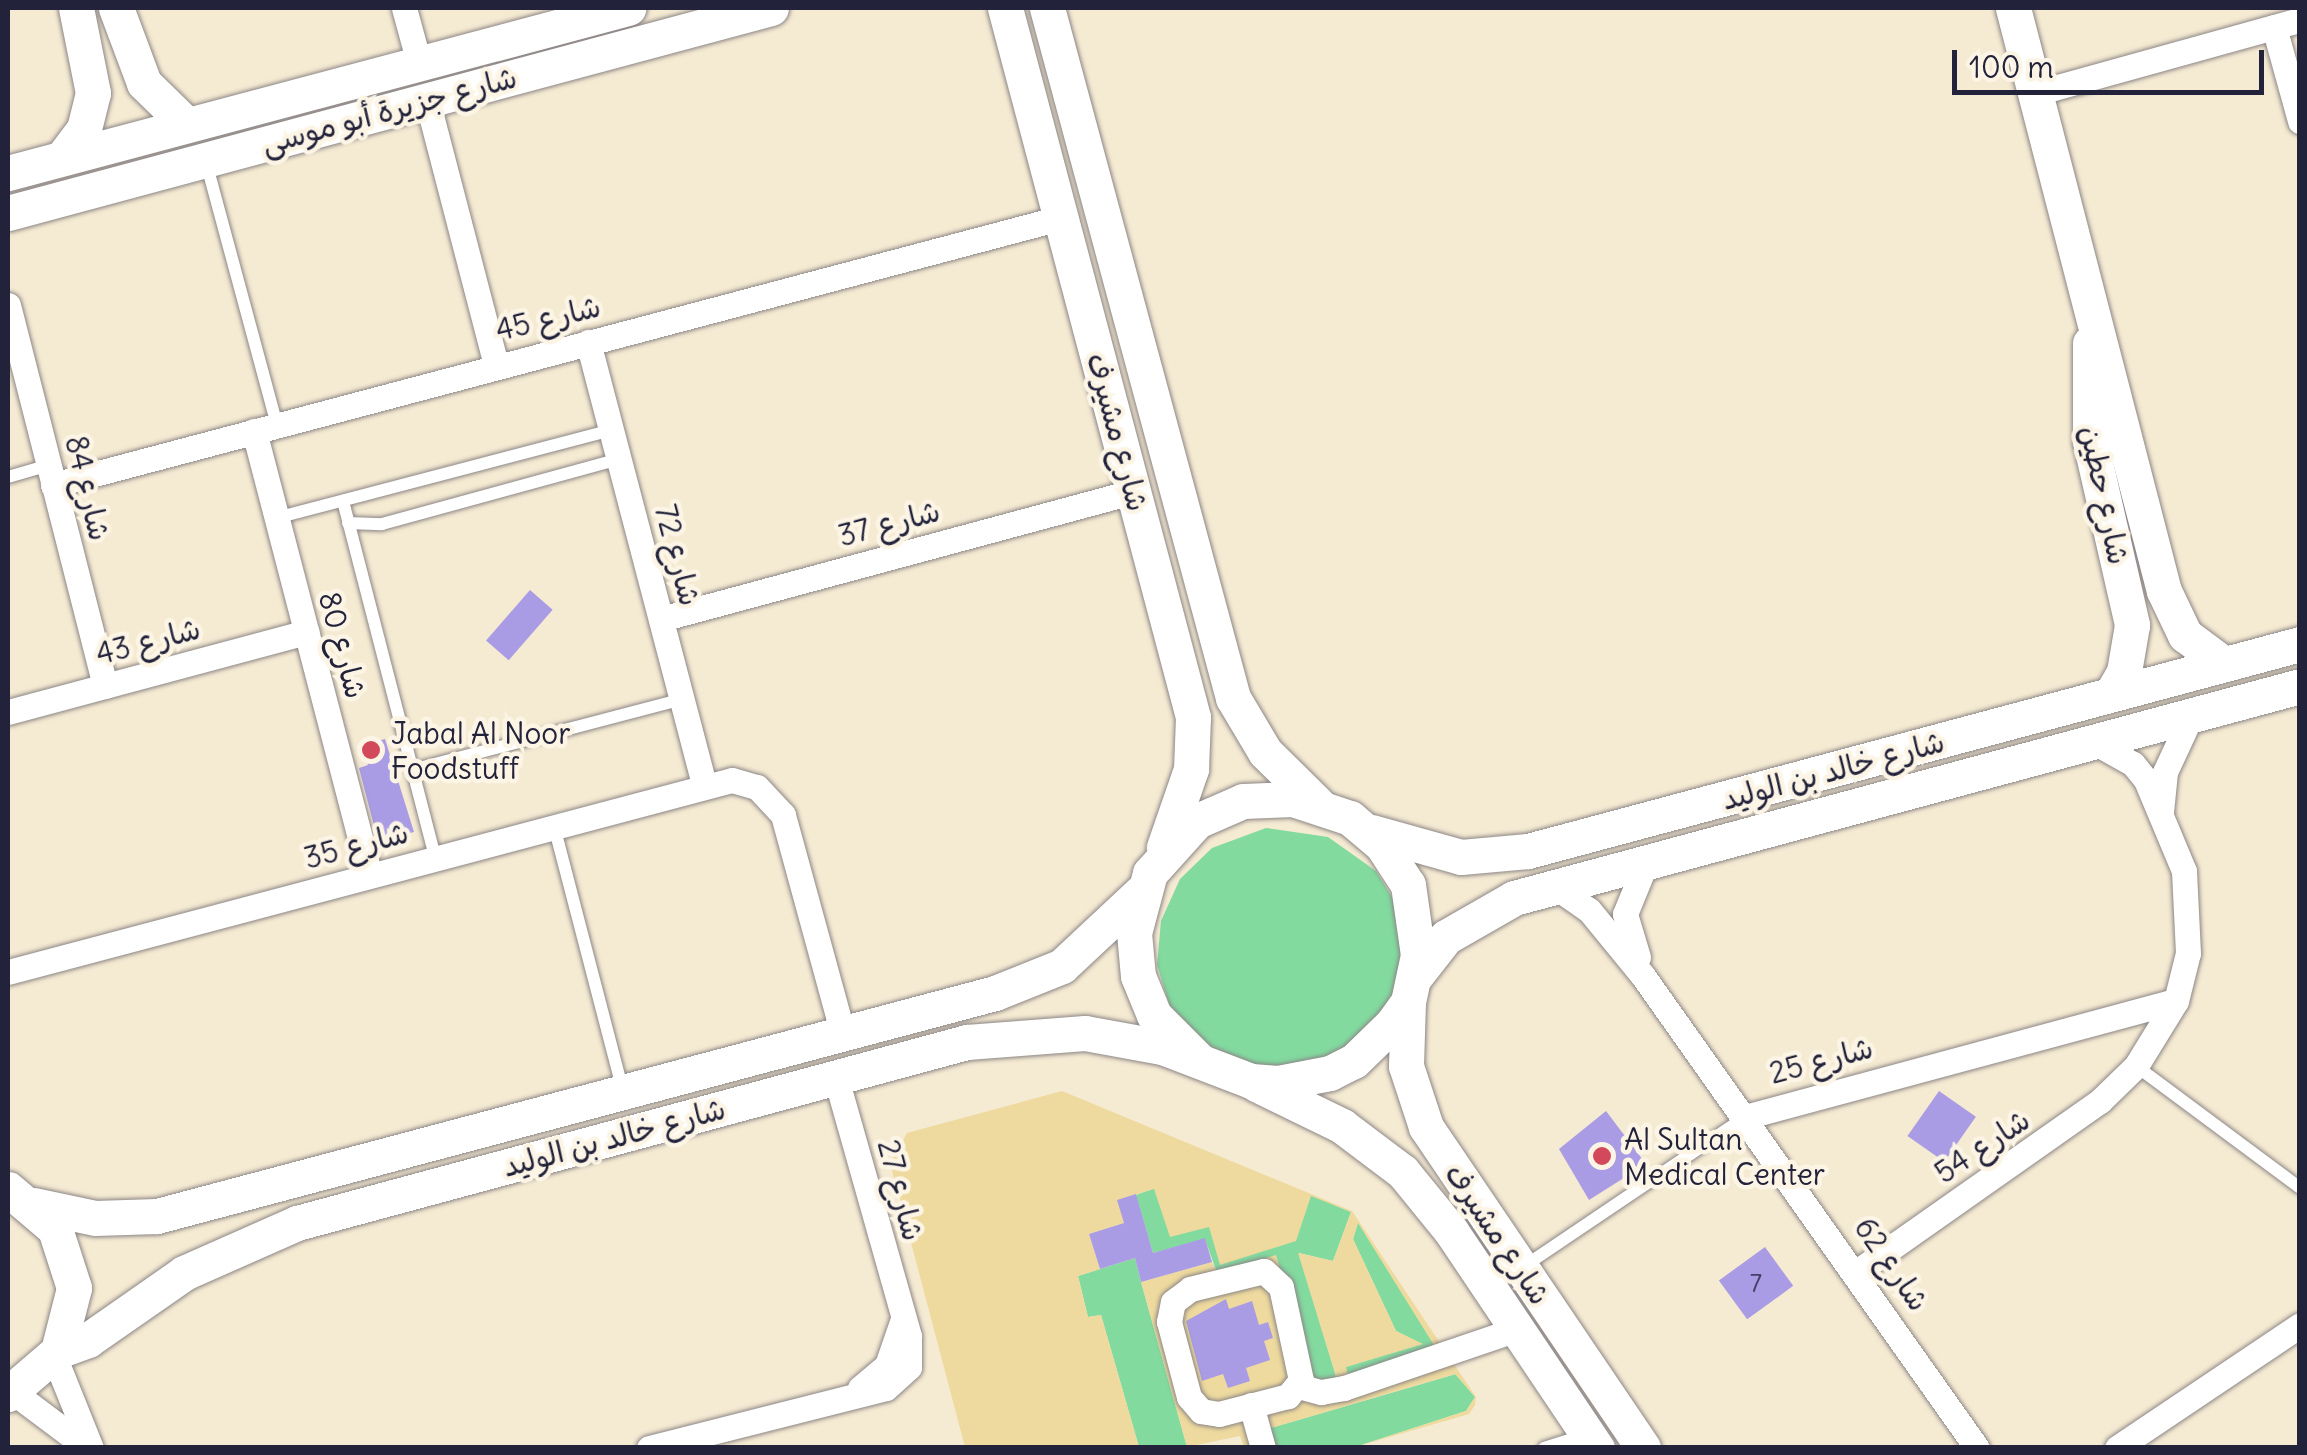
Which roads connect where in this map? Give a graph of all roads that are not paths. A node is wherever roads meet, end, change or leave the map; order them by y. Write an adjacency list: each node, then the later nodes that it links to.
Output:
1 (76, 8): 2 (main road); 16 (main road)
2 (115, 8): 15 (main road)
3 (404, 8): 11 (street)
4 (628, 8): 11 (main road, شارع جزيرة أبو موسى)
5 (771, 8): 9 (main road, شارع جزيرة أبو موسى)
6 (1005, 8): 20 (main road, شارع مشيرف)
7 (1047, 8): 49 (main road, شارع مشيرف)
8 (2013, 8): 12 (main road, شارع حطين)
9 (709, 16): 13 (main road, شارع جزيرة أبو موسى)
10 (2287, 23): 12 (street); 14 (street)
11 (419, 63): 15 (main road, شارع جزيرة أبو موسى)
12 (2036, 93): 21 (main road, شارع حطين)
13 (427, 100): 17 (main road, شارع جزيرة أبو موسى); 24 (street)
14 (2300, 121)
15 (187, 125): 16 (main road, شارع جزيرة أبو موسى)
16 (62, 158): 18 (main road, شارع جزيرة أبو موسى)
17 (206, 159): 19 (main road, شارع جزيرة أبو موسى); 25 (lane)
18 (8, 173)
19 (8, 212)
20 (1060, 218): 23 (street, شارع 45); 30 (main road, شارع مشيرف)
21 (2089, 292): 37 (main road, شارع حطين); 40 (main road, شارع حطين)
22 (8, 306): 28 (street, شارع 84)
23 (588, 342): 24 (street, شارع 45); 26 (street, شارع 72)
24 (496, 365): 25 (street, شارع 45)
25 (265, 428): 28 (street, شارع 45); 32 (street, شارع 80)
26 (611, 430): 27 (street, شارع 72); 31 (lane)
27 (619, 460): 33 (lane); 34 (street, شارع 72)
28 (51, 475): 29 (lane); 38 (street, شارع 84)
29 (8, 477)
30 (1134, 491): 34 (street, شارع 37); 53 (main road, شارع مشيرف)
31 (342, 501): 32 (lane); 33 (lane)
32 (276, 518): 35 (street, شارع 80)
33 (348, 523): 47 (lane)
34 (661, 619): 41 (street, شارع 72)
35 (306, 632): 38 (street, شارع 43); 56 (street, شارع 80)
36 (2300, 644): 37 (main road, شارع خالد بن الوليد)
37 (2224, 664): 40 (main road, شارع خالد بن الوليد)
38 (105, 686): 42 (street, شارع 43)
39 (2300, 686): 43 (main road, شارع خالد بن الوليد)
40 (2112, 692): 44 (main road, شارع خالد بن الوليد)
41 (682, 699): 47 (lane); 48 (street, شارع 72)
42 (8, 712)
43 (2191, 716): 45 (main road, شارع خالد بن الوليد); 50 (street)
44 (1988, 729): 46 (main road); 52 (main road, شارع خالد بن الوليد)
45 (2096, 742): 46 (main road, شارع خالد بن الوليد); 50 (street, شارع 54)
46 (1997, 768): 55 (main road, شارع خالد بن الوليد)
47 (412, 770): 54 (lane)
48 (712, 783): 51 (street, شارع 35); 63 (street)
49 (1318, 804): 52 (main road); 53 (main road)
50 (2161, 812): 62 (street, شارع 54)
51 (554, 826): 54 (street, شارع 35); 68 (lane)
52 (1364, 829): 61 (main road)
53 (1161, 856): 58 (main road)
54 (435, 858): 56 (street, شارع 35)
55 (1645, 865): 57 (main road, شارع خالد بن الوليد); 60 (street, شارع 62)
56 (370, 875): 59 (street, شارع 35)
57 (1560, 890): 60 (street, شارع 62); 61 (main road, شارع خالد بن الوليد)
58 (1142, 892): 63 (main road, شارع خالد بن الوليد); 64 (main road)
59 (8, 972)
60 (1643, 976): 69 (street, شارع 62)
61 (1411, 990): 67 (main road); 72 (main road, شارع مشيرف)
62 (2176, 1000): 65 (street, شارع 54); 69 (street, شارع 25)
63 (842, 1034): 68 (main road, شارع خالد بن الوليد)
64 (1199, 1060): 66 (main road, شارع خالد بن الوليد); 67 (main road)
65 (2136, 1066): 70 (lane); 73 (street, شارع 54)
66 (836, 1078): 76 (main road, شارع خالد بن الوليد); 82 (street, شارع 27)
67 (1251, 1081): 75 (main road, شارع مشيرف)
68 (623, 1092): 71 (main road, شارع خالد بن الوليد)
69 (1745, 1117): 72 (lane, شارع 25); 73 (street, شارع 62)
70 (2300, 1188)
71 (20, 1197): 76 (main road)
72 (1521, 1268): 85 (main road, شارع مشيرف)
73 (1858, 1271): 86 (street, شارع 62)
74 (2300, 1325): 87 (street)
75 (1517, 1329): 77 (street); 80 (main road, شارع مشيرف)
76 (56, 1353): 78 (main road, شارع خالد بن الوليد); 81 (street)
77 (1298, 1386): 79 (street); 79 (street)
78 (9, 1394): 81 (street)
79 (1252, 1405): 83 (street)
80 (1592, 1441): 84 (lane)
81 (89, 1448)
82 (649, 1448)
83 (1262, 1448)
84 (1544, 1448)
85 (1642, 1448)
86 (1977, 1448)
87 (2116, 1448)

